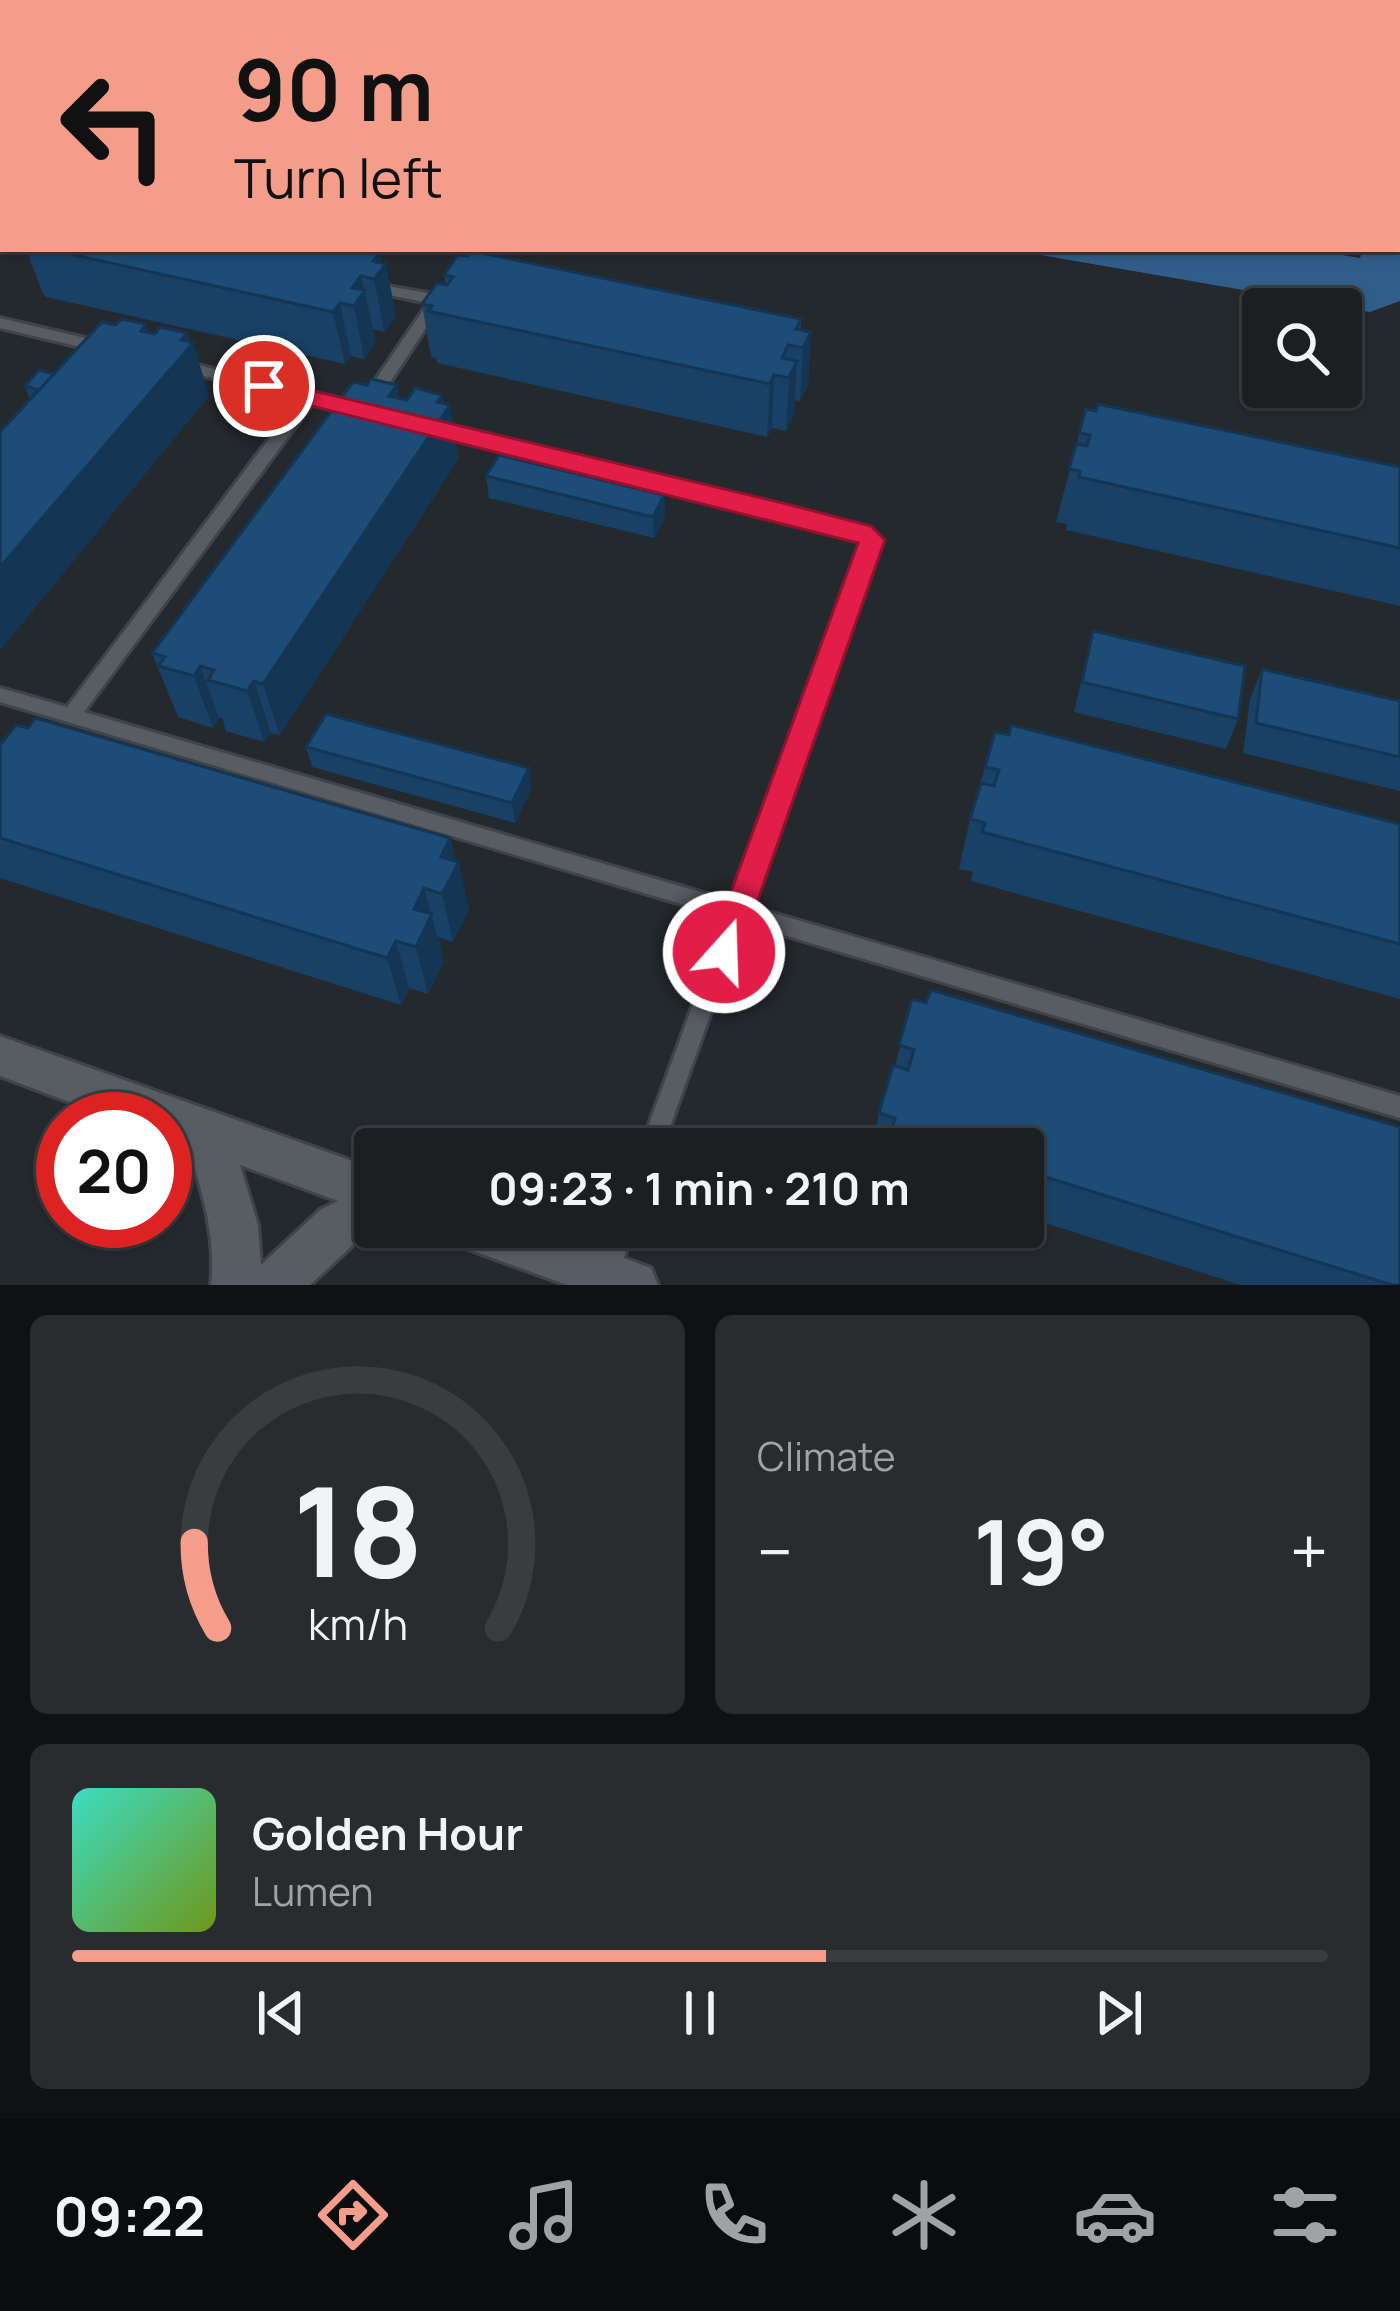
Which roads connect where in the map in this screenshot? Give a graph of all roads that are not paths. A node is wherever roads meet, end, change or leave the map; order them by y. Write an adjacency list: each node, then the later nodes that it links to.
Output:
1 (349, 282): 6 (lane)
2 (0, 322): 3 (lane)
3 (132, 355)
4 (154, 360): 5 (lane)
5 (308, 397): 6 (lane); 10 (lane)
6 (363, 410): 7 (lane)
7 (386, 415)
8 (408, 421): 11 (lane)
9 (0, 695): 10 (lane)
10 (70, 716): 11 (lane)
11 (739, 913): 13 (lane); 15 (lane)
12 (0, 1056): 14 (street)
13 (1400, 1107)
14 (204, 1128): 16 (street); 21 (street)
15 (659, 1128)
16 (354, 1184)
17 (354, 1218): 22 (street)
18 (530, 1248): 20 (street)
19 (621, 1248): 20 (lane)
20 (620, 1280)
21 (235, 1285)
22 (275, 1285)

